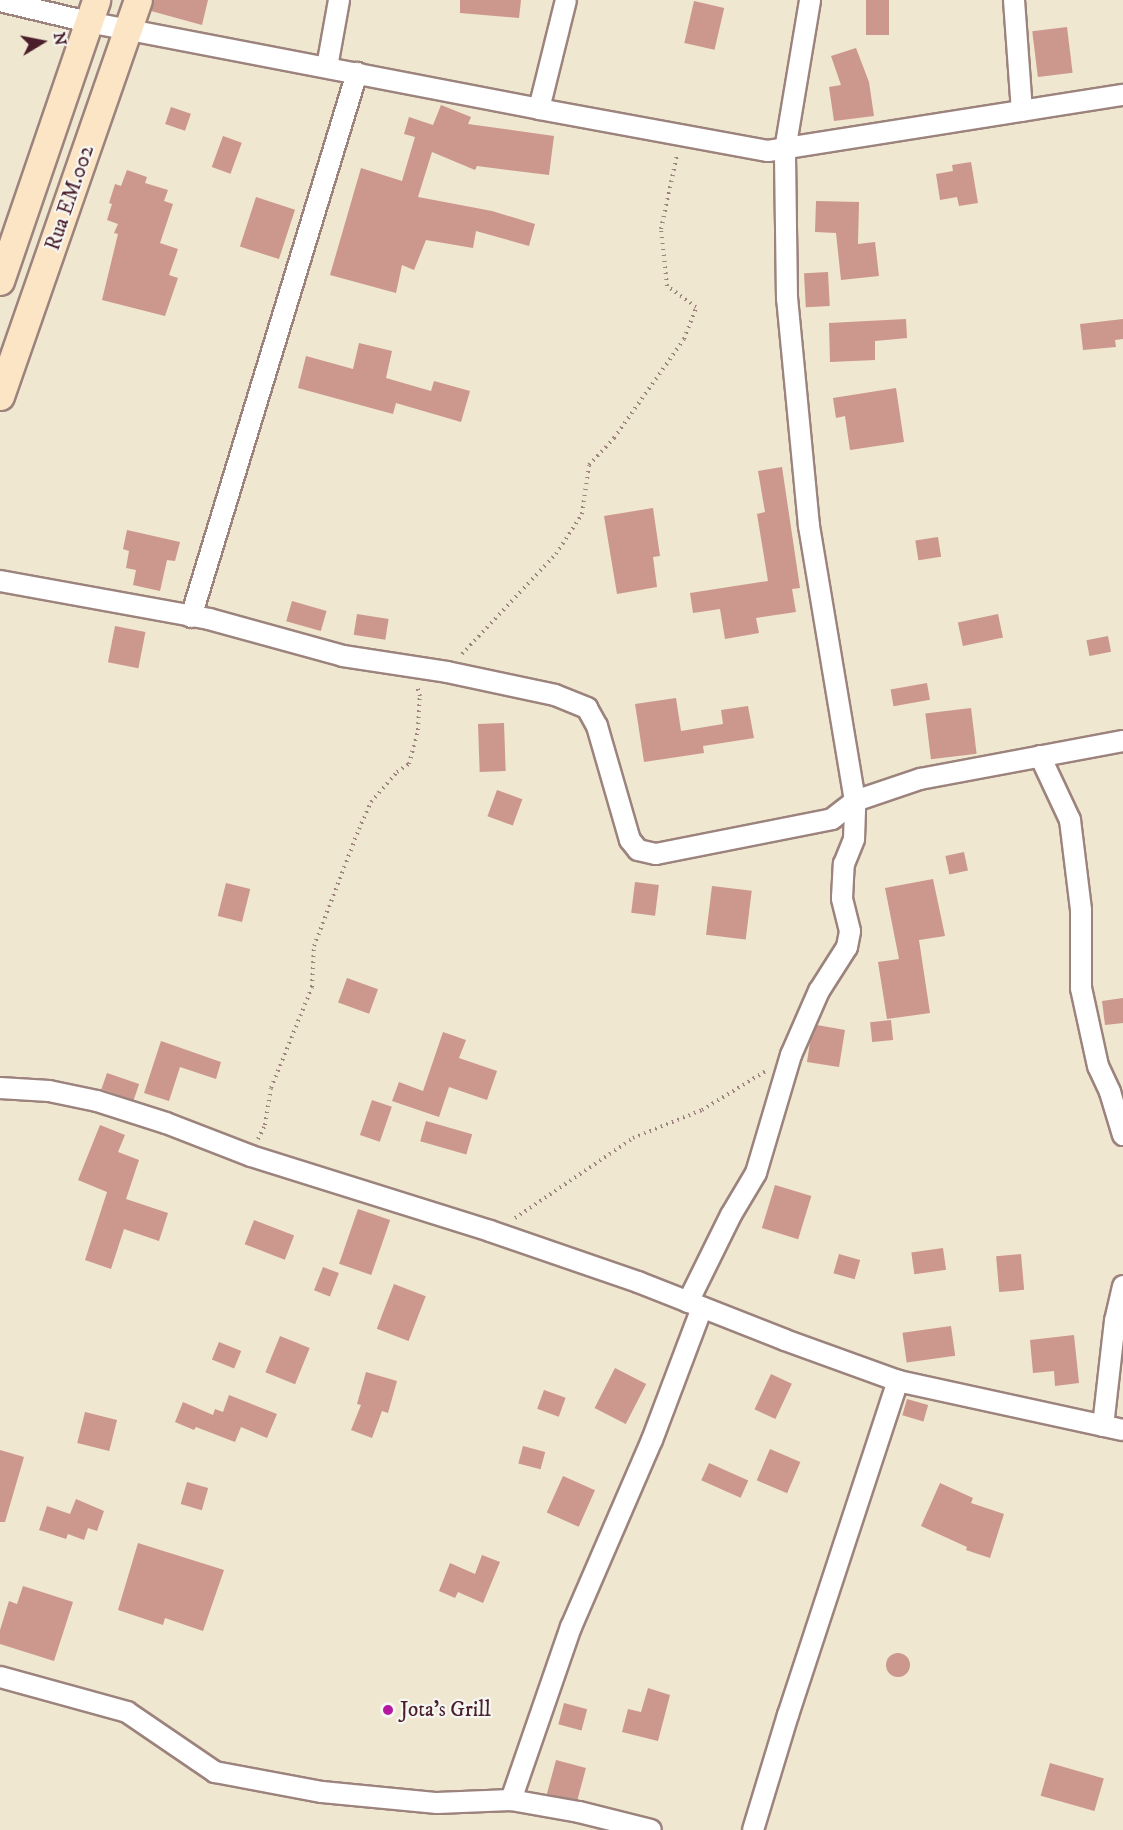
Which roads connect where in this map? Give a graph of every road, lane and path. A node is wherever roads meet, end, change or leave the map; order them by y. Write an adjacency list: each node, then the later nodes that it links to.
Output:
1 (138, 0): 8 (street, Rua EM.002)
2 (339, 0): 9 (street)
3 (566, 0): 12 (street)
4 (810, 0): 15 (street)
5 (1014, 0): 13 (street)
6 (0, 1): 7 (street)
7 (92, 11): 8 (street); 16 (street, Rua EM.002)
8 (129, 28): 9 (street); 17 (street, Rua EM.002)
9 (327, 67): 10 (street)
10 (357, 73): 12 (street); 19 (street)
11 (1123, 95): 13 (street)
12 (539, 109): 14 (street)
13 (1022, 111): 15 (street)
14 (682, 135): 15 (street); 20 (path)
15 (785, 150): 24 (street)
16 (0, 281)
17 (0, 396)
18 (0, 581): 19 (street)
19 (191, 617): 21 (street)
20 (459, 657)
21 (408, 666): 24 (street); 28 (path)
22 (1123, 741): 23 (street)
23 (1040, 756): 24 (street); 27 (street)
24 (855, 801): 25 (street)
25 (791, 1055): 29 (path); 31 (street)
26 (0, 1088): 28 (street)
27 (1123, 1135)
28 (251, 1156): 29 (street)
29 (490, 1231): 31 (street)
30 (1123, 1286): 33 (street)
31 (695, 1305): 32 (street); 36 (street)
32 (898, 1381): 33 (street); 38 (street)
33 (1103, 1426): 34 (street)
34 (1123, 1430)
35 (0, 1677): 36 (street)
36 (511, 1800): 37 (street)
37 (651, 1830)
38 (753, 1830)

